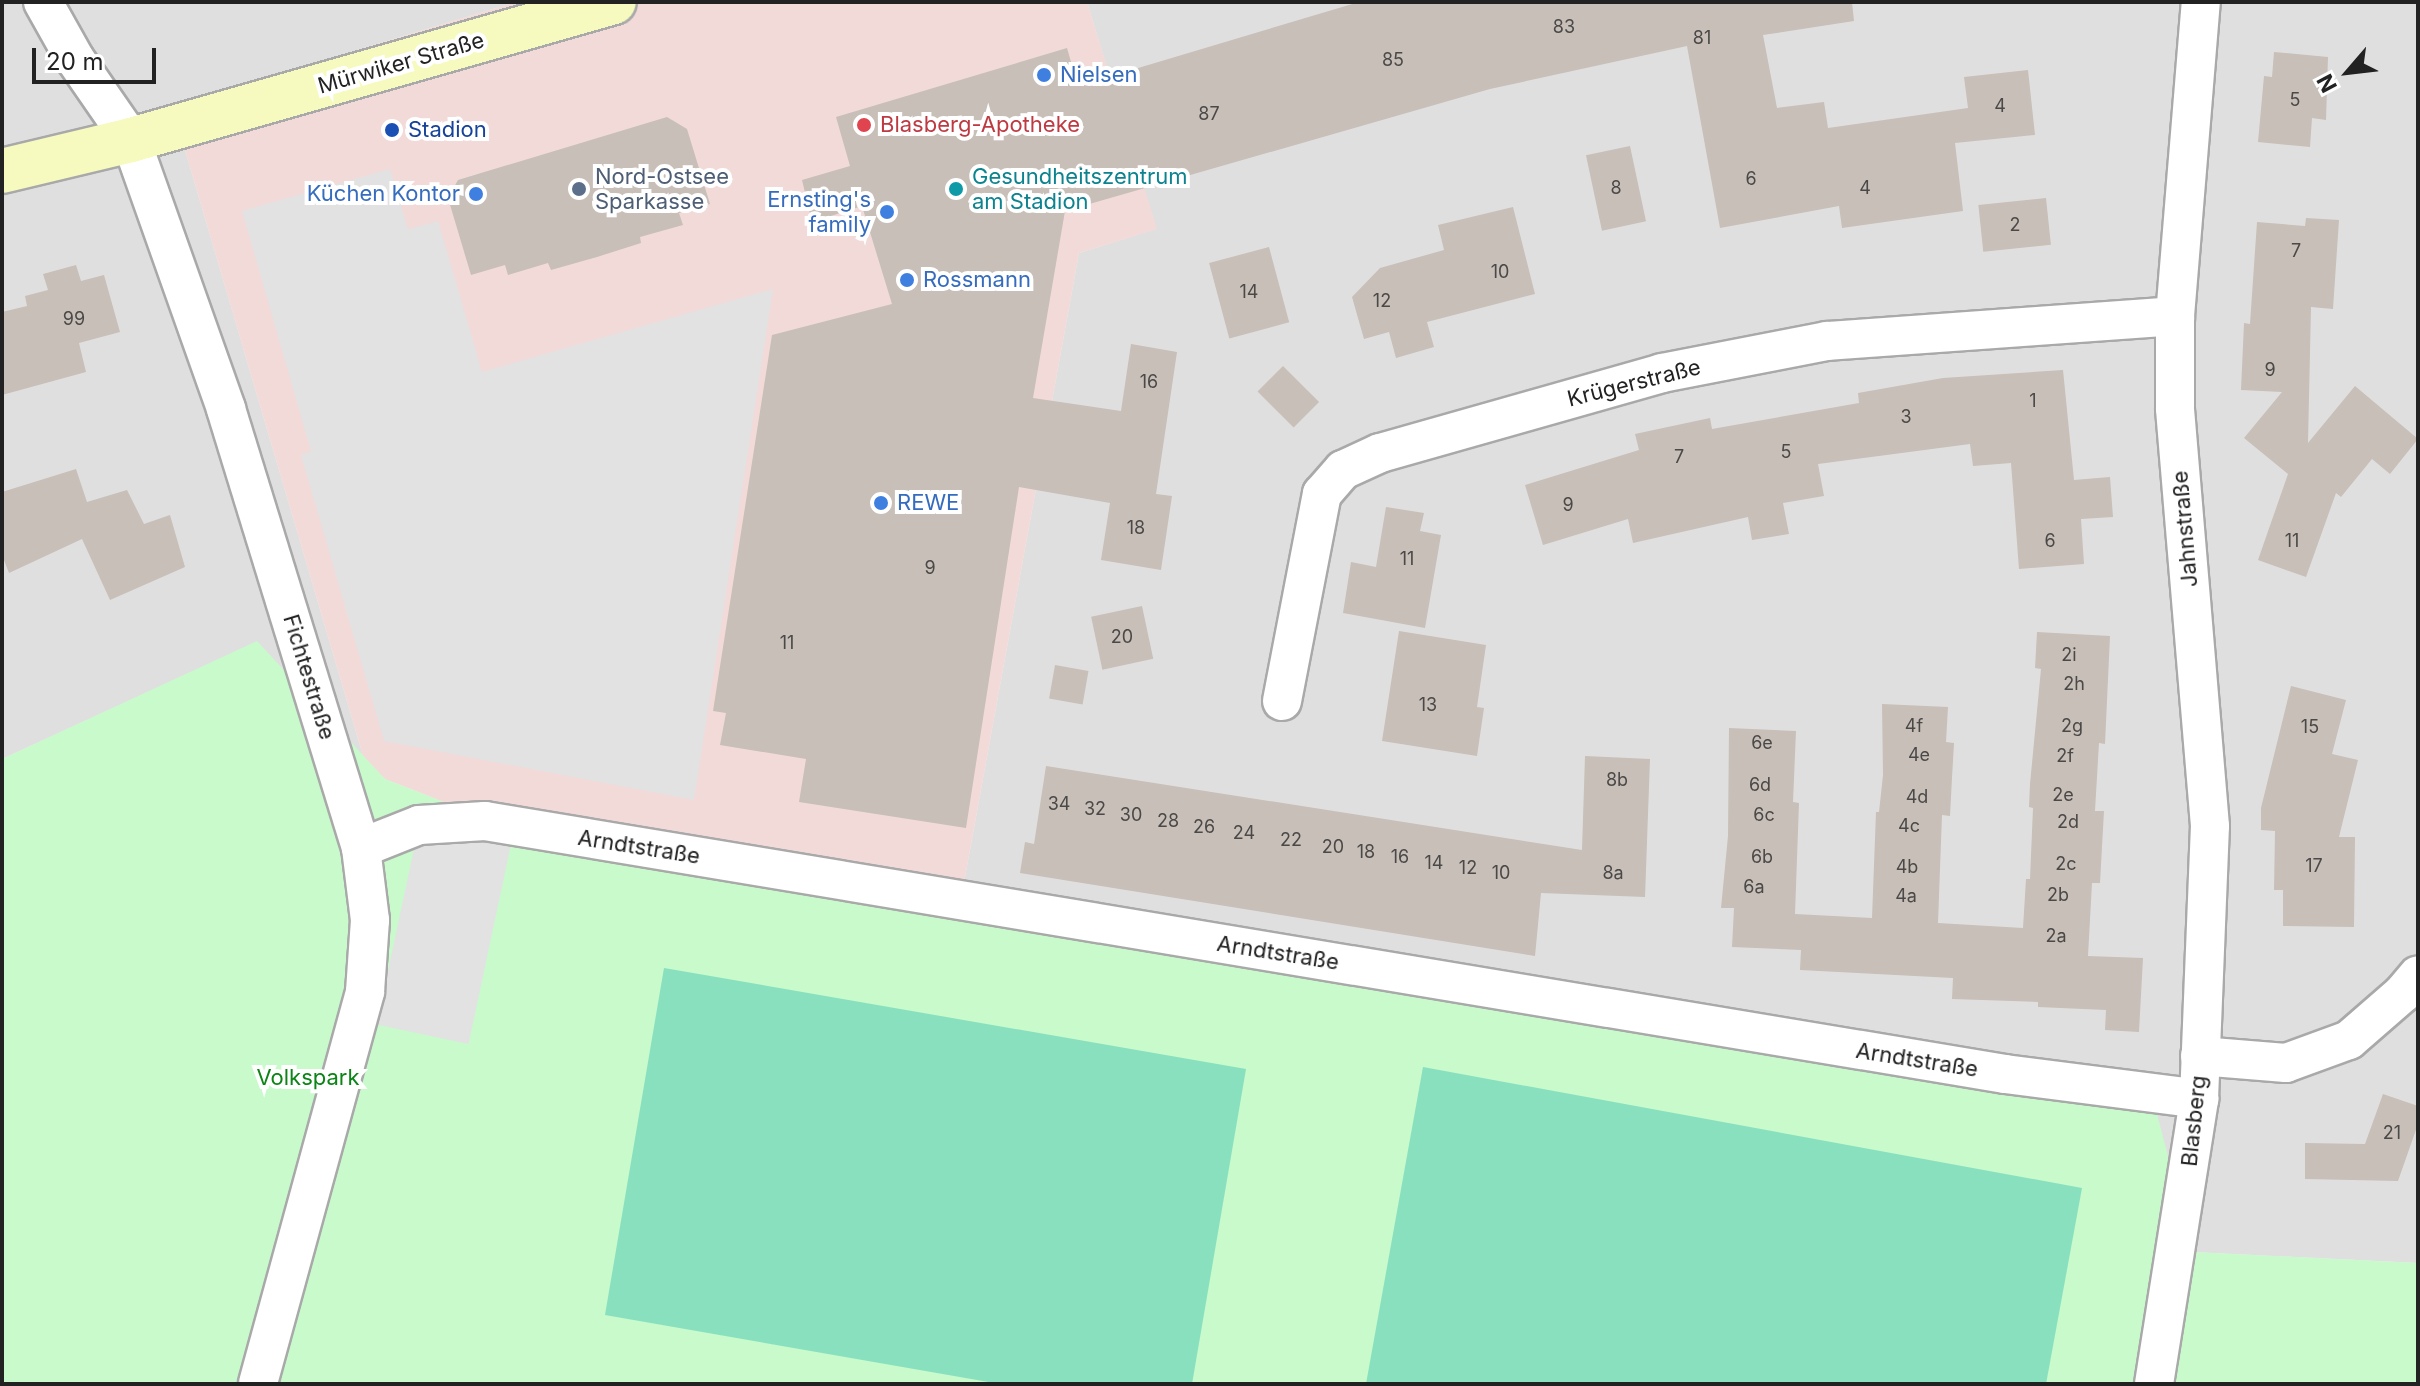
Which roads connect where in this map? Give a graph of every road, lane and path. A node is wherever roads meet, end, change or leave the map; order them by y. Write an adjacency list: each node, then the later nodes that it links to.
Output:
1 (43, 2): 4 (street, Fichtestraße)
2 (614, 2): 4 (main road, Mürwiker Straße)
3 (2201, 2): 6 (street, Jahnstraße)
4 (131, 140): 5 (main road, Mürwiker Straße); 8 (street, Fichtestraße)
5 (2, 171)
6 (2175, 316): 7 (street, Krügerstraße); 10 (street, Jahnstraße)
7 (1282, 701)
8 (361, 848): 11 (street, Arndtstraße); 12 (street, Fichtestraße)
9 (2418, 975): 10 (street, Blasberg)
10 (2200, 1056): 11 (street, Blasberg)
11 (2199, 1099): 13 (street, Blasberg)
12 (258, 1384)
13 (2154, 1384)

